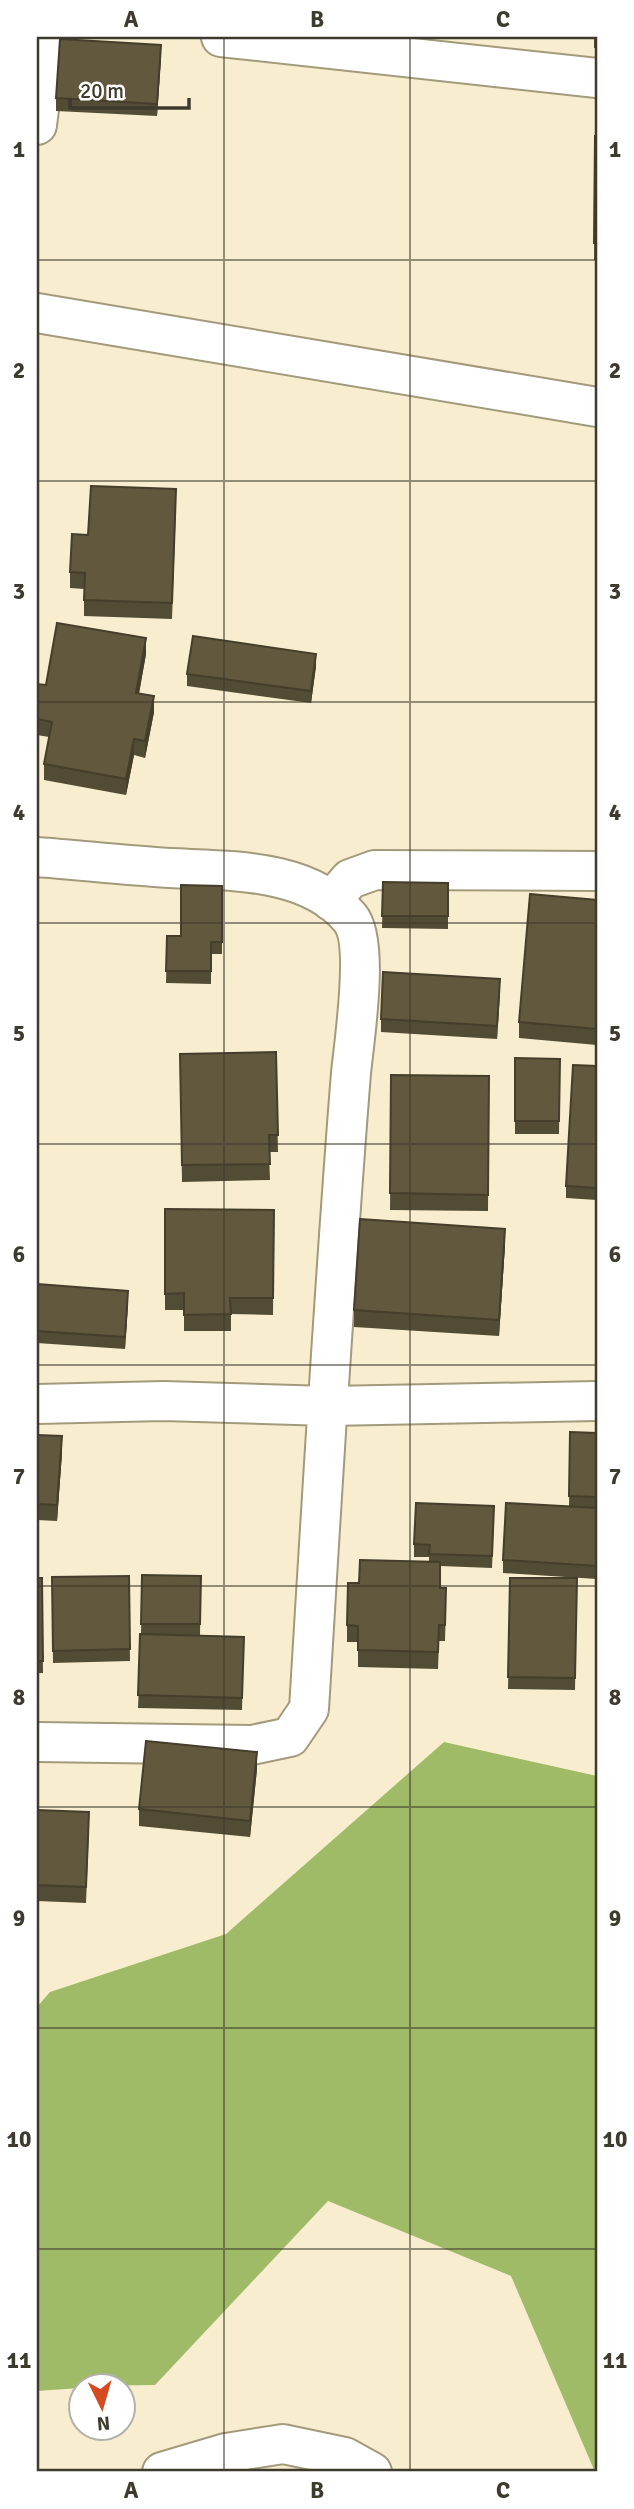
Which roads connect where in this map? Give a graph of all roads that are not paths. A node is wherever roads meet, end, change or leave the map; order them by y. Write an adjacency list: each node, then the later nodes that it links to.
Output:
1 (48, 37): 4 (street)
2 (221, 37): 3 (street)
3 (597, 78)
4 (37, 125)
5 (37, 313): 6 (street)
6 (597, 407)
7 (37, 857): 9 (street)
8 (597, 871): 9 (street)
9 (331, 901): 12 (street)
10 (597, 1401): 12 (street)
11 (37, 1404): 12 (street)
12 (328, 1406): 13 (street)
13 (37, 1742)
14 (162, 2472): 15 (street)
15 (372, 2472)

